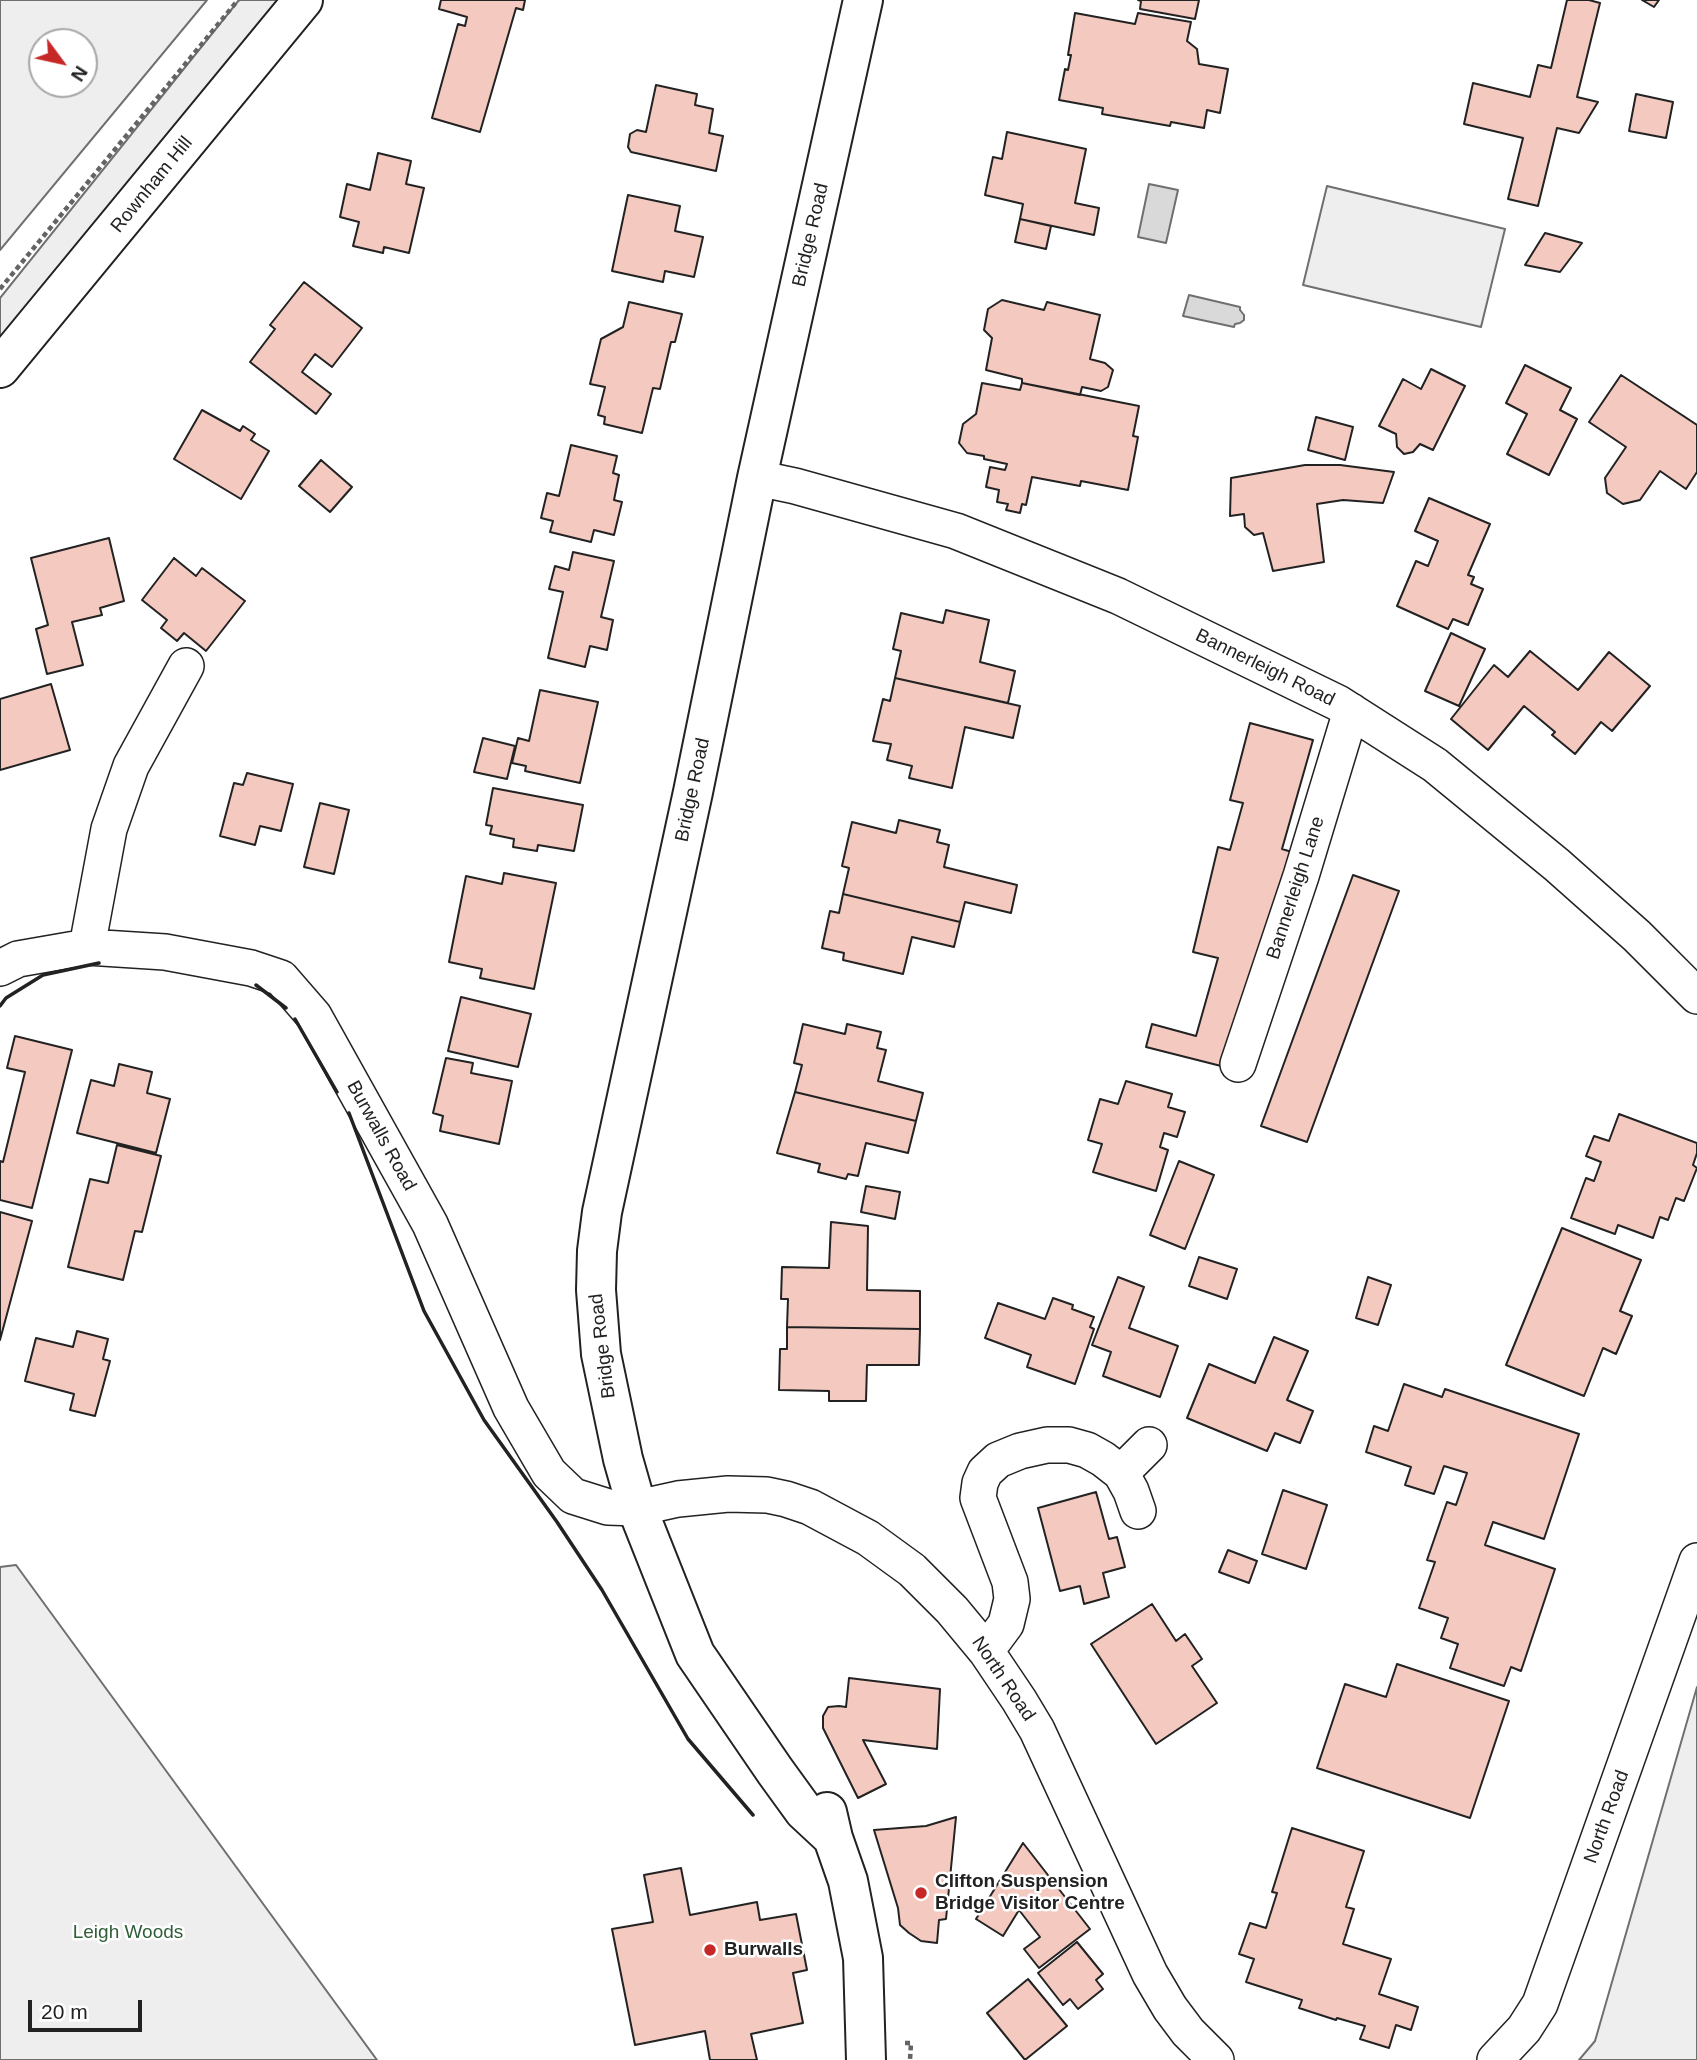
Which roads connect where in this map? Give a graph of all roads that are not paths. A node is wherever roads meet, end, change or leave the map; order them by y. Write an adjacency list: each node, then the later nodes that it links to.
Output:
1 (303, 0): 3 (main road, Rownham Hill)
2 (863, 0): 4 (main road, Bridge Road)
3 (0, 369)
4 (757, 478): 6 (street, Bannerleigh Road); 13 (main road, Bridge Road)
5 (186, 666): 7 (street)
6 (1352, 711): 9 (street, Bannerleigh Road); 10 (street, Bannerleigh Lane)
7 (87, 947): 8 (street, Burwalls Road); 13 (street, Burwalls Road)
8 (0, 968)
9 (1697, 996)
10 (1238, 1064)
11 (1149, 1445): 12 (street)
12 (1121, 1474): 14 (street); 16 (street)
13 (637, 1508): 16 (street, North Road); 17 (main road, Bridge Road)
14 (1138, 1511)
15 (1697, 1561): 19 (street, North Road)
16 (986, 1651): 18 (street, North Road)
17 (866, 2060)
18 (1216, 2060)
19 (1495, 2060)

